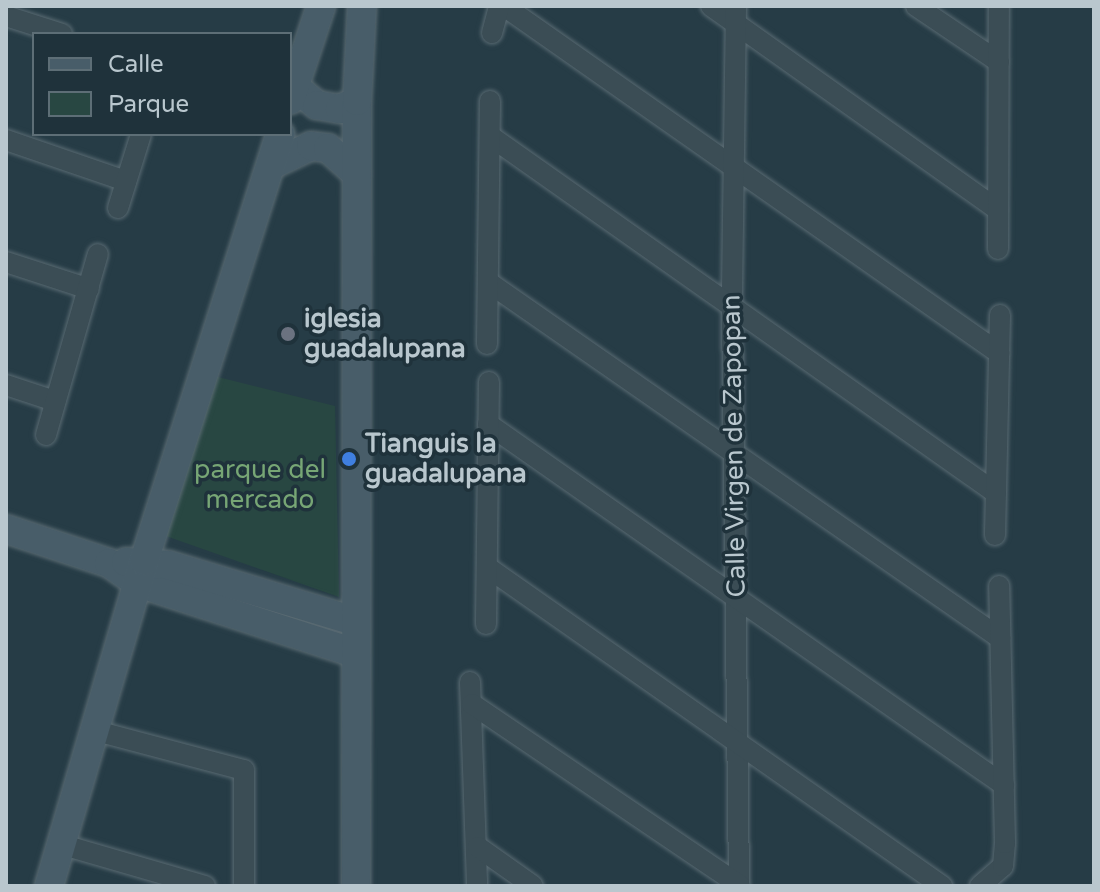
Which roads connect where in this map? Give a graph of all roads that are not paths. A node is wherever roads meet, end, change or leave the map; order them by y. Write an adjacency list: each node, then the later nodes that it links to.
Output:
1 (321, 6): 12 (street)
2 (362, 6): 13 (street)
3 (501, 6): 10 (street); 20 (street)
4 (711, 6): 7 (street)
5 (916, 6): 11 (street)
6 (999, 6): 11 (street)
7 (736, 15): 20 (street, Calle Virgen de Zapopan); 24 (street)
8 (6, 16): 9 (street)
9 (56, 32)
10 (492, 33)
11 (999, 62): 24 (street)
12 (292, 93): 13 (street)
13 (357, 101): 21 (street)
14 (490, 101): 17 (street)
15 (140, 136): 22 (street)
16 (279, 136): 19 (street)
17 (490, 136): 28 (street); 30 (street)
18 (6, 140): 22 (street)
19 (271, 165): 21 (street); 44 (street)
20 (735, 167): 30 (street, Calle Virgen de Zapopan); 33 (street)
21 (357, 174): 47 (street)
22 (126, 181): 23 (street)
23 (118, 208)
24 (998, 210): 25 (street)
25 (998, 249)
26 (98, 254): 29 (street)
27 (6, 262): 29 (street)
28 (488, 282): 32 (street); 39 (street)
29 (89, 289): 36 (street)
30 (732, 309): 39 (street, Calle Virgen de Zapopan); 40 (street)
31 (1000, 315): 33 (street)
32 (487, 344)
33 (999, 353): 40 (street)
34 (489, 382): 37 (street)
35 (6, 385): 36 (street)
36 (55, 401): 38 (street)
37 (488, 424): 43 (street); 46 (street)
38 (46, 435)
39 (735, 455): 46 (street, Calle Virgen de Zapopan); 49 (street)
40 (996, 493): 42 (street)
41 (6, 529): 44 (street)
42 (995, 535)
43 (487, 567): 48 (street); 54 (street)
44 (141, 572): 47 (street); 50 (street); 53 (street)
45 (999, 586): 49 (street)
46 (736, 599): 54 (street, Calle Virgen de Zapopan); 55 (street)
47 (355, 621): 50 (street)
48 (486, 624)
49 (1000, 638): 55 (street)
50 (355, 653): 61 (street)
51 (470, 682): 52 (street)
52 (472, 704): 57 (street); 64 (street)
53 (96, 731): 56 (street); 60 (street)
54 (735, 743): 64 (street, Calle Virgen de Zapopan); 65 (street)
55 (1004, 785): 66 (street)
56 (63, 845): 58 (street); 59 (street)
57 (478, 847): 62 (street); 63 (street)
58 (49, 886)
59 (205, 886)
60 (244, 886)
61 (356, 886)
62 (477, 886)
63 (533, 886)
64 (739, 886)
65 (942, 886)
66 (980, 886)

